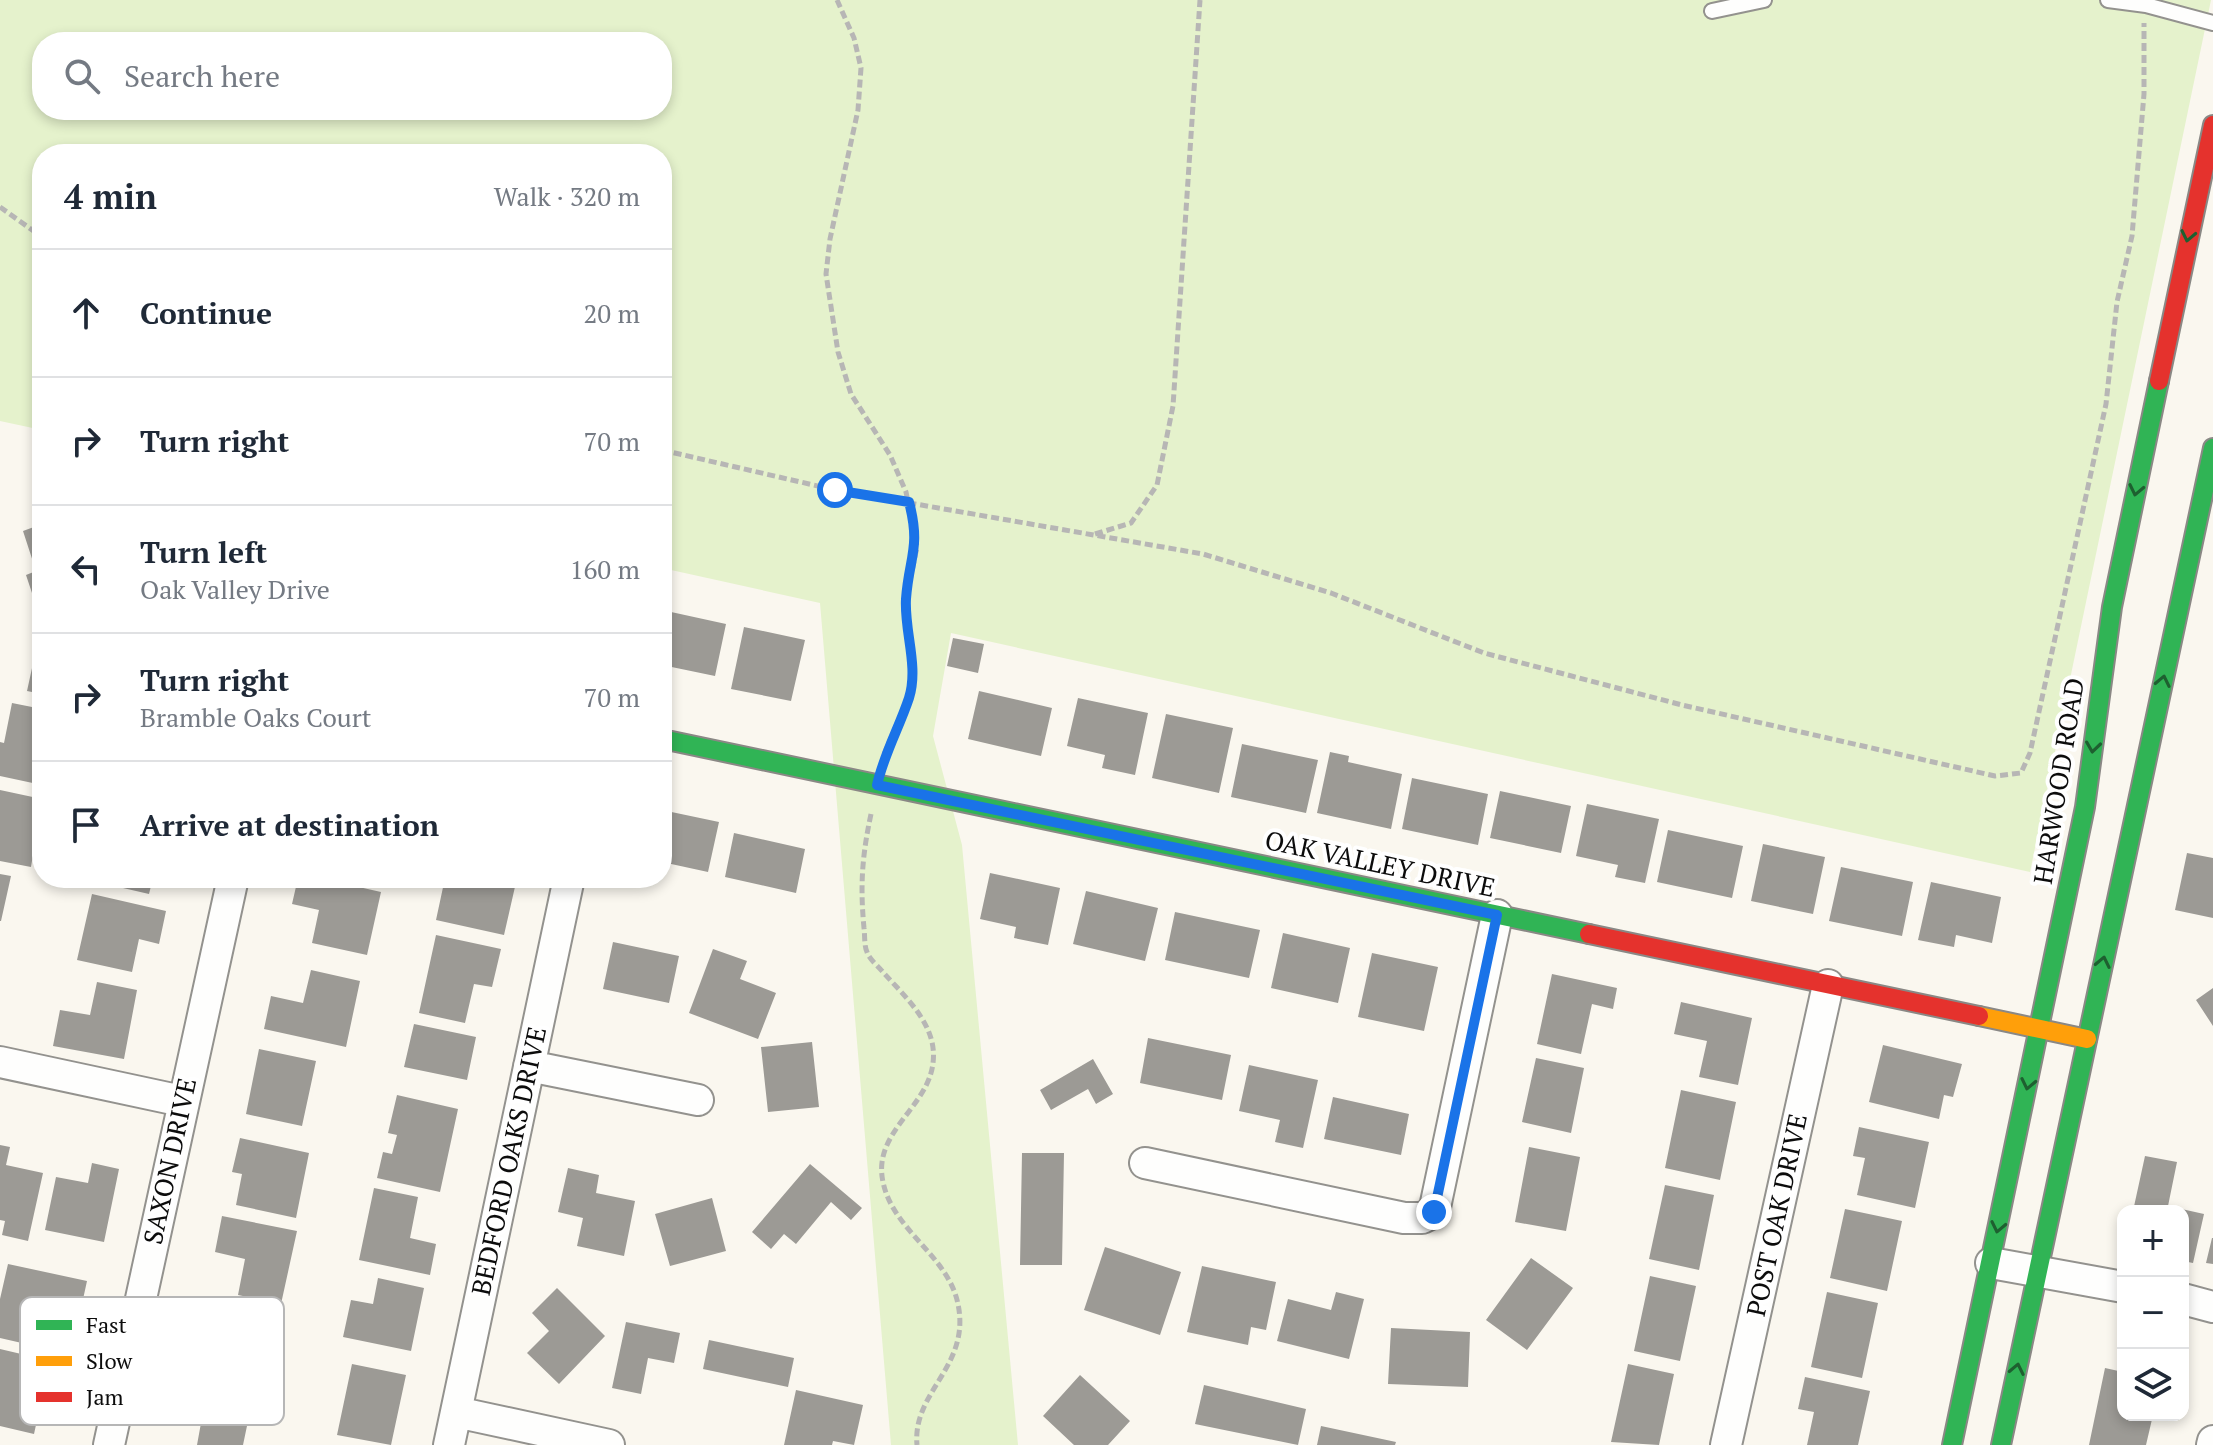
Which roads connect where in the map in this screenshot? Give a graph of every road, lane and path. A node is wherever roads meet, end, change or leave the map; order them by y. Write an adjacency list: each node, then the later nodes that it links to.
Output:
1 (837, 0): 14 (path)
2 (1200, 0): 15 (path)
3 (1764, 0): 6 (lane)
4 (2108, 0): 5 (lane)
5 (2146, 5): 7 (lane); 15 (path)
6 (1712, 11)
7 (2213, 23)
8 (2213, 125): 9 (main road, HARWOOD ROAD)
9 (2209, 160): 22 (main road, HARWOOD ROAD, one-way to 22)
10 (0, 207): 11 (path)
11 (32, 230)
12 (2213, 448): 23 (main road, one-way to 12)
13 (672, 452): 14 (path)
14 (909, 502): 15 (path); 17 (path)
15 (1094, 534)
16 (672, 741): 17 (main road, OAK VALLEY DRIVE)
17 (877, 785): 20 (main road, OAK VALLEY DRIVE); 40 (path)
18 (231, 888): 27 (street, SAXON DRIVE)
19 (567, 888): 25 (street, BEDFORD OAKS DRIVE)
20 (1497, 915): 21 (main road, OAK VALLEY DRIVE); 28 (street)
21 (1828, 985): 22 (main road, OAK VALLEY DRIVE); 41 (street, POST OAK DRIVE)
22 (2039, 1029): 23 (main road, OAK VALLEY DRIVE); 29 (main road, HARWOOD ROAD, one-way to 29)
23 (2087, 1039): 30 (main road)
24 (0, 1062): 27 (street)
25 (529, 1066): 26 (street); 35 (street, BEDFORD OAKS DRIVE)
26 (698, 1100)
27 (182, 1101): 32 (street, SAXON DRIVE)
28 (1145, 1163)
29 (1991, 1263): 30 (street); 42 (main road, HARWOOD ROAD)
30 (2037, 1271): 31 (street); 43 (main road, one-way to 30)
31 (2117, 1286)
32 (140, 1297)
33 (2189, 1301): 34 (street)
34 (2213, 1307)
35 (456, 1412): 38 (street, BEDFORD OAKS DRIVE); 39 (street)
36 (113, 1425): 37 (street, SAXON DRIVE)
37 (109, 1445)
38 (449, 1445)
39 (609, 1445)
40 (917, 1445)
41 (1726, 1445)
42 (1952, 1445)
43 (2001, 1445)

